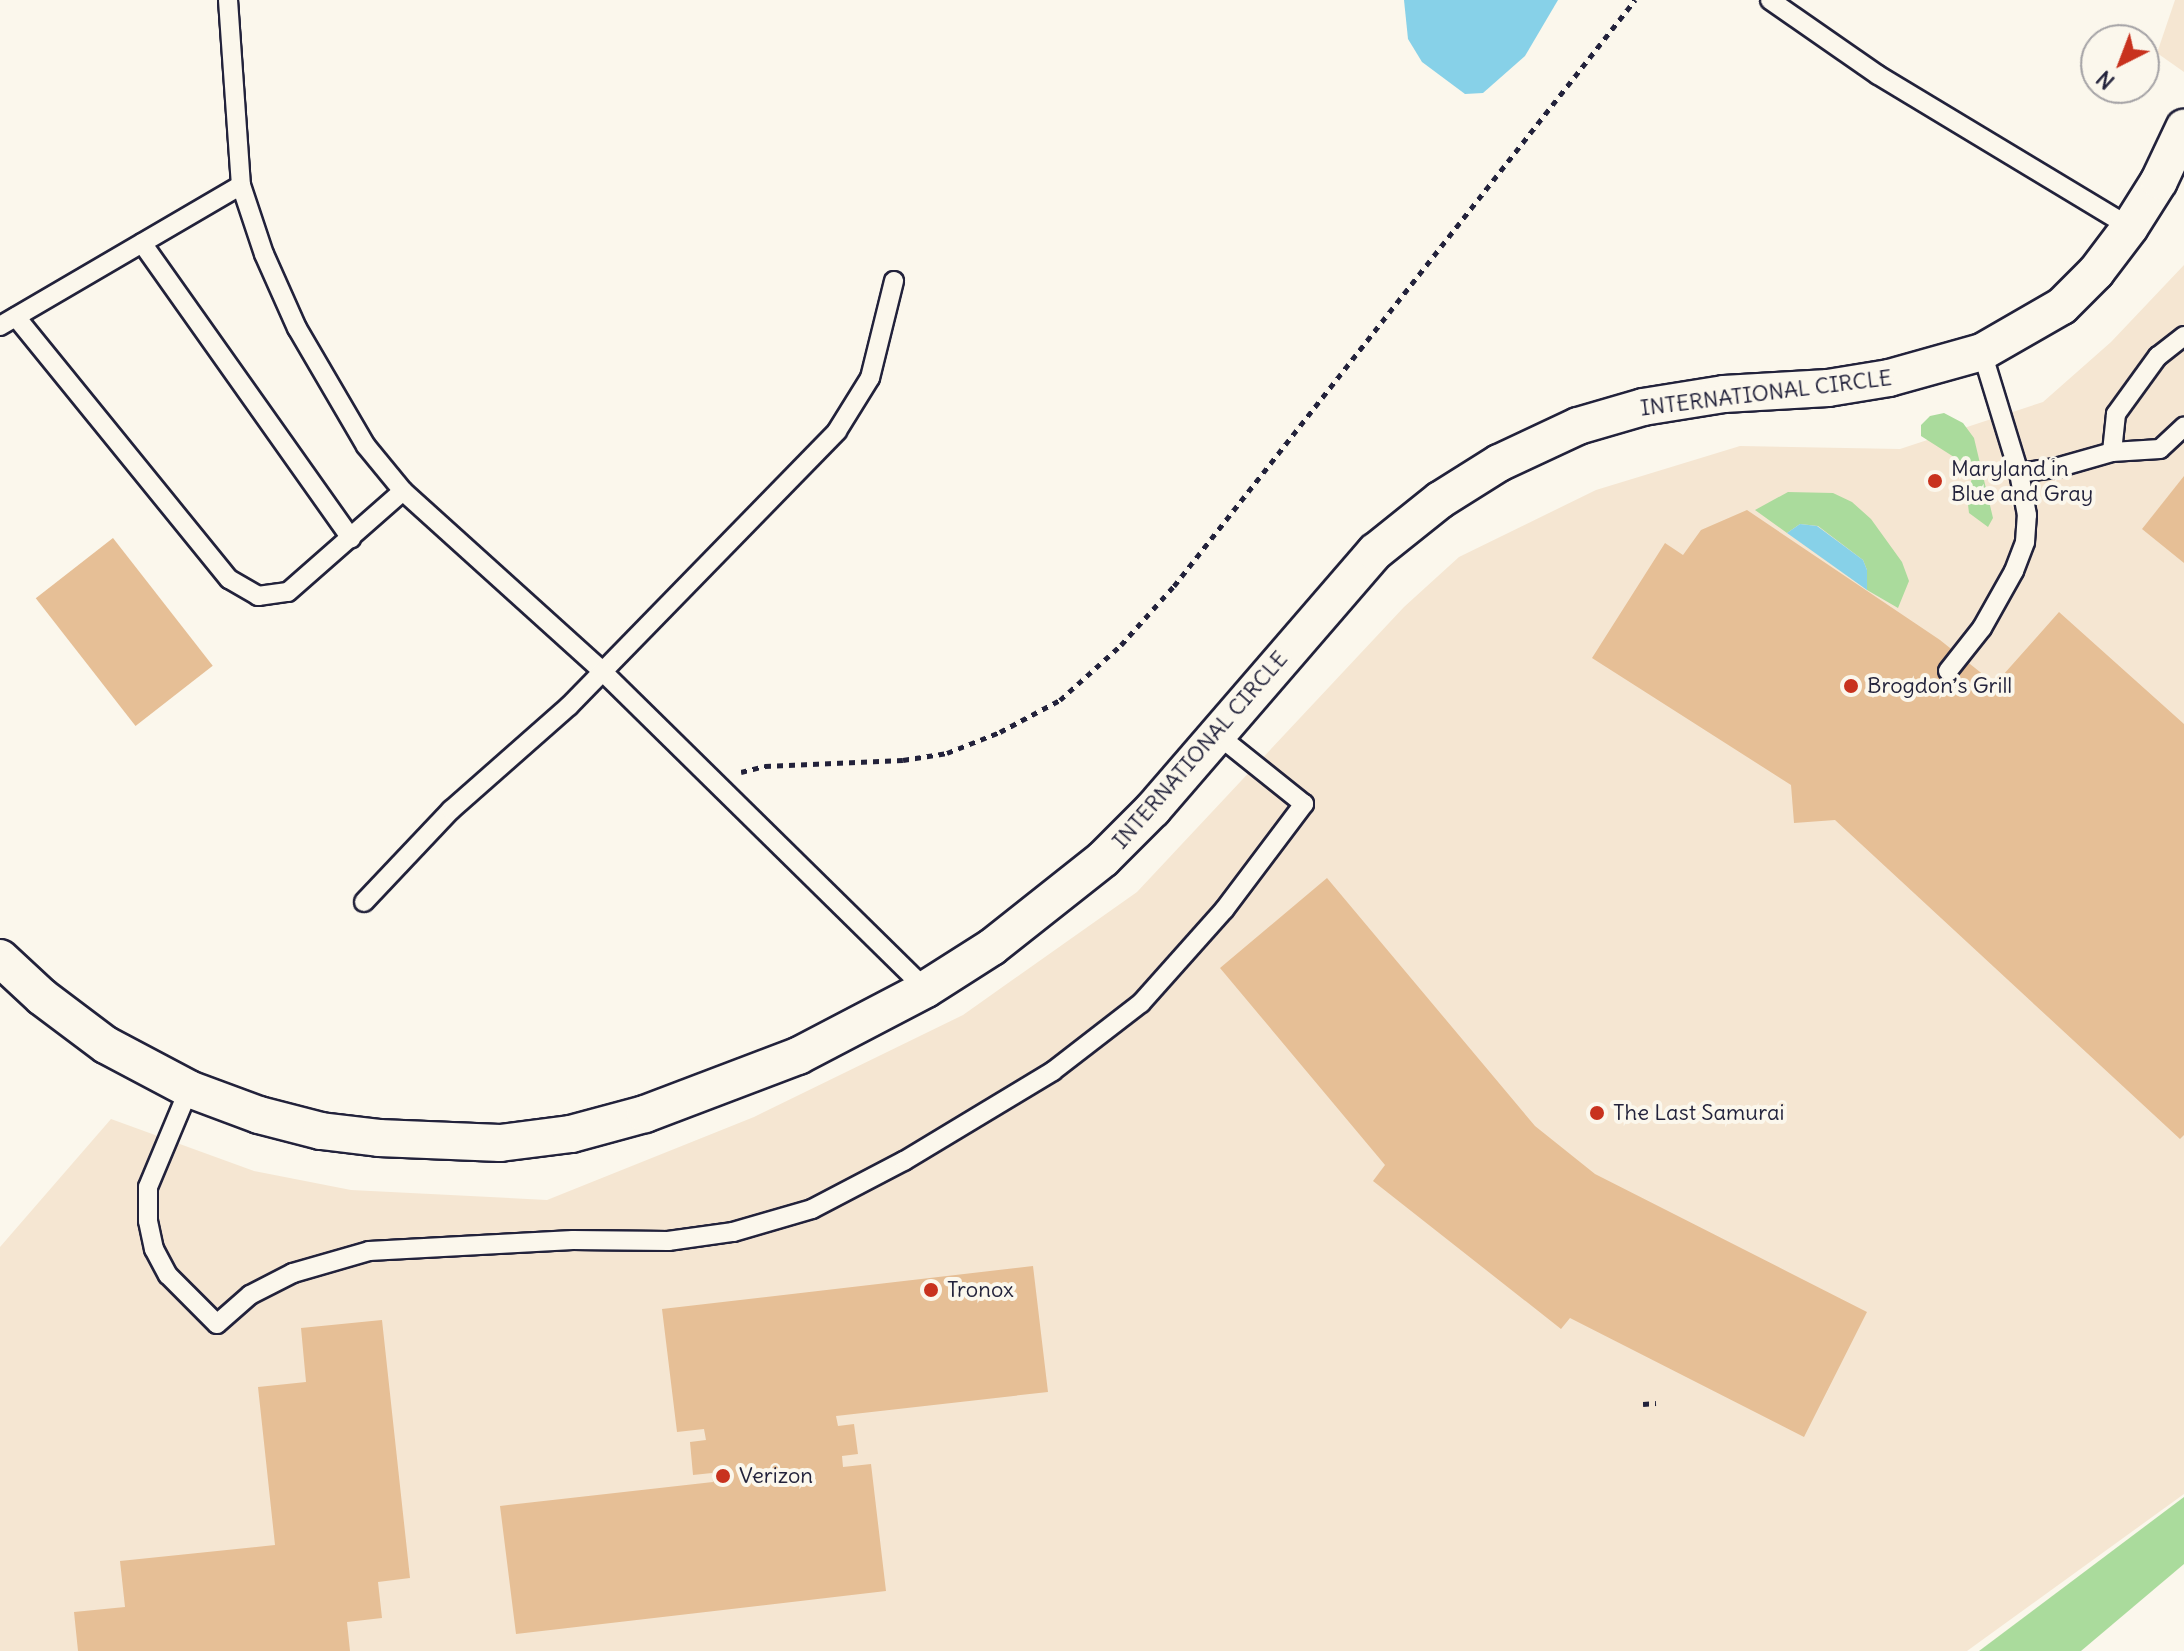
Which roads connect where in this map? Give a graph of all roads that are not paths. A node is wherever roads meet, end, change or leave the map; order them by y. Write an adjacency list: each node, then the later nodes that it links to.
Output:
1 (228, 0): 4 (lane)
2 (1770, 0): 5 (lane)
3 (2184, 128): 5 (street, INTERNATIONAL CIRCLE)
4 (241, 185): 6 (lane); 14 (lane)
5 (2130, 227): 10 (street, INTERNATIONAL CIRCLE)
6 (142, 243): 8 (lane); 15 (lane)
7 (894, 281): 17 (lane)
8 (8, 322): 15 (lane)
9 (2184, 336): 12 (lane)
10 (1982, 352): 13 (lane); 18 (street, INTERNATIONAL CIRCLE)
11 (2184, 427): 12 (lane)
12 (2112, 452): 13 (lane)
13 (2019, 473): 16 (lane)
14 (403, 491): 15 (lane); 17 (lane)
15 (351, 538)
16 (1948, 671)
17 (603, 672): 19 (lane); 21 (lane)
18 (1218, 735): 21 (street, INTERNATIONAL CIRCLE); 22 (lane)
19 (364, 902)
20 (2, 965): 22 (street, INTERNATIONAL CIRCLE)
21 (926, 989): 22 (street, INTERNATIONAL CIRCLE)
22 (189, 1089)

